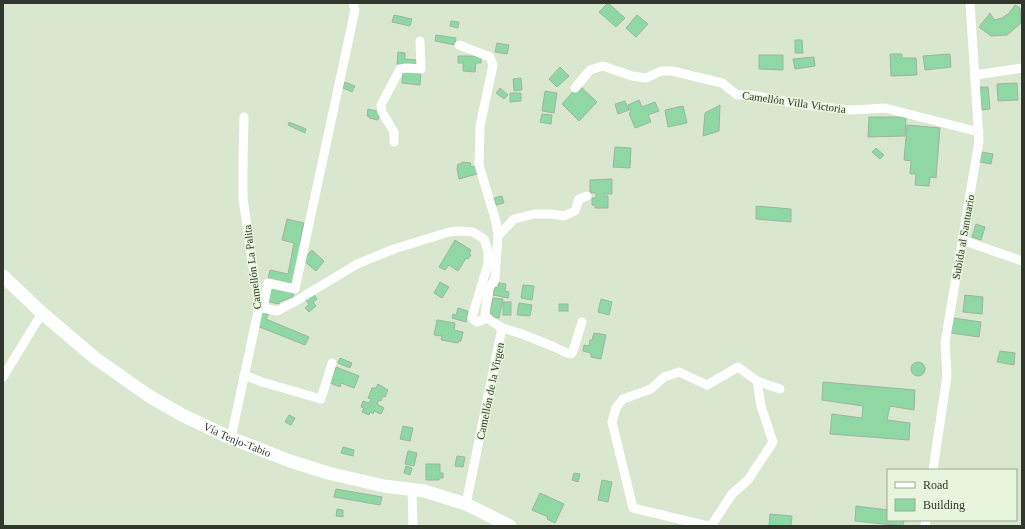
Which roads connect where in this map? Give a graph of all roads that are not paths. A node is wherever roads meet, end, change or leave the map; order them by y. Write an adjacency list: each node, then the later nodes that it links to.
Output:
1 (353, 3): 16 (street)
2 (970, 3): 6 (street, Subida al Santuario)
3 (420, 41): 10 (street)
4 (459, 45): 12 (street)
5 (1022, 68): 6 (street)
6 (975, 75): 9 (street, Subida al Santuario)
7 (575, 88): 9 (street, Camellón Villa Victoria)
8 (244, 117): 16 (street, Camellón La Palita)
9 (979, 132): 13 (street, Subida al Santuario)
10 (394, 142)
11 (587, 196): 12 (street)
12 (498, 236): 18 (street)
13 (962, 240): 14 (street); 27 (street, Subida al Santuario)
14 (1022, 261)
15 (3, 276): 17 (main road, Vía Tenjo-Tabio)
16 (261, 308): 18 (street); 22 (street, Camellón La Palita)
17 (42, 313): 23 (street); 26 (main road, Vía Tenjo-Tabio)
18 (487, 318): 20 (street, Camellón de la Virgen)
19 (582, 322): 20 (street)
20 (502, 328): 29 (street, Camellón de la Virgen)
21 (332, 364): 22 (street)
22 (244, 375): 26 (street, Camellón La Palita)
23 (3, 377)
24 (757, 381): 25 (street); 32 (street); 32 (street)
25 (780, 388)
26 (231, 438): 28 (main road, Vía Tenjo-Tabio)
27 (933, 469)
28 (412, 489): 29 (main road, Vía Tenjo-Tabio); 30 (street)
29 (466, 504): 31 (main road, Vía Tenjo-Tabio)
30 (413, 526)
31 (510, 526)
32 (709, 526)

